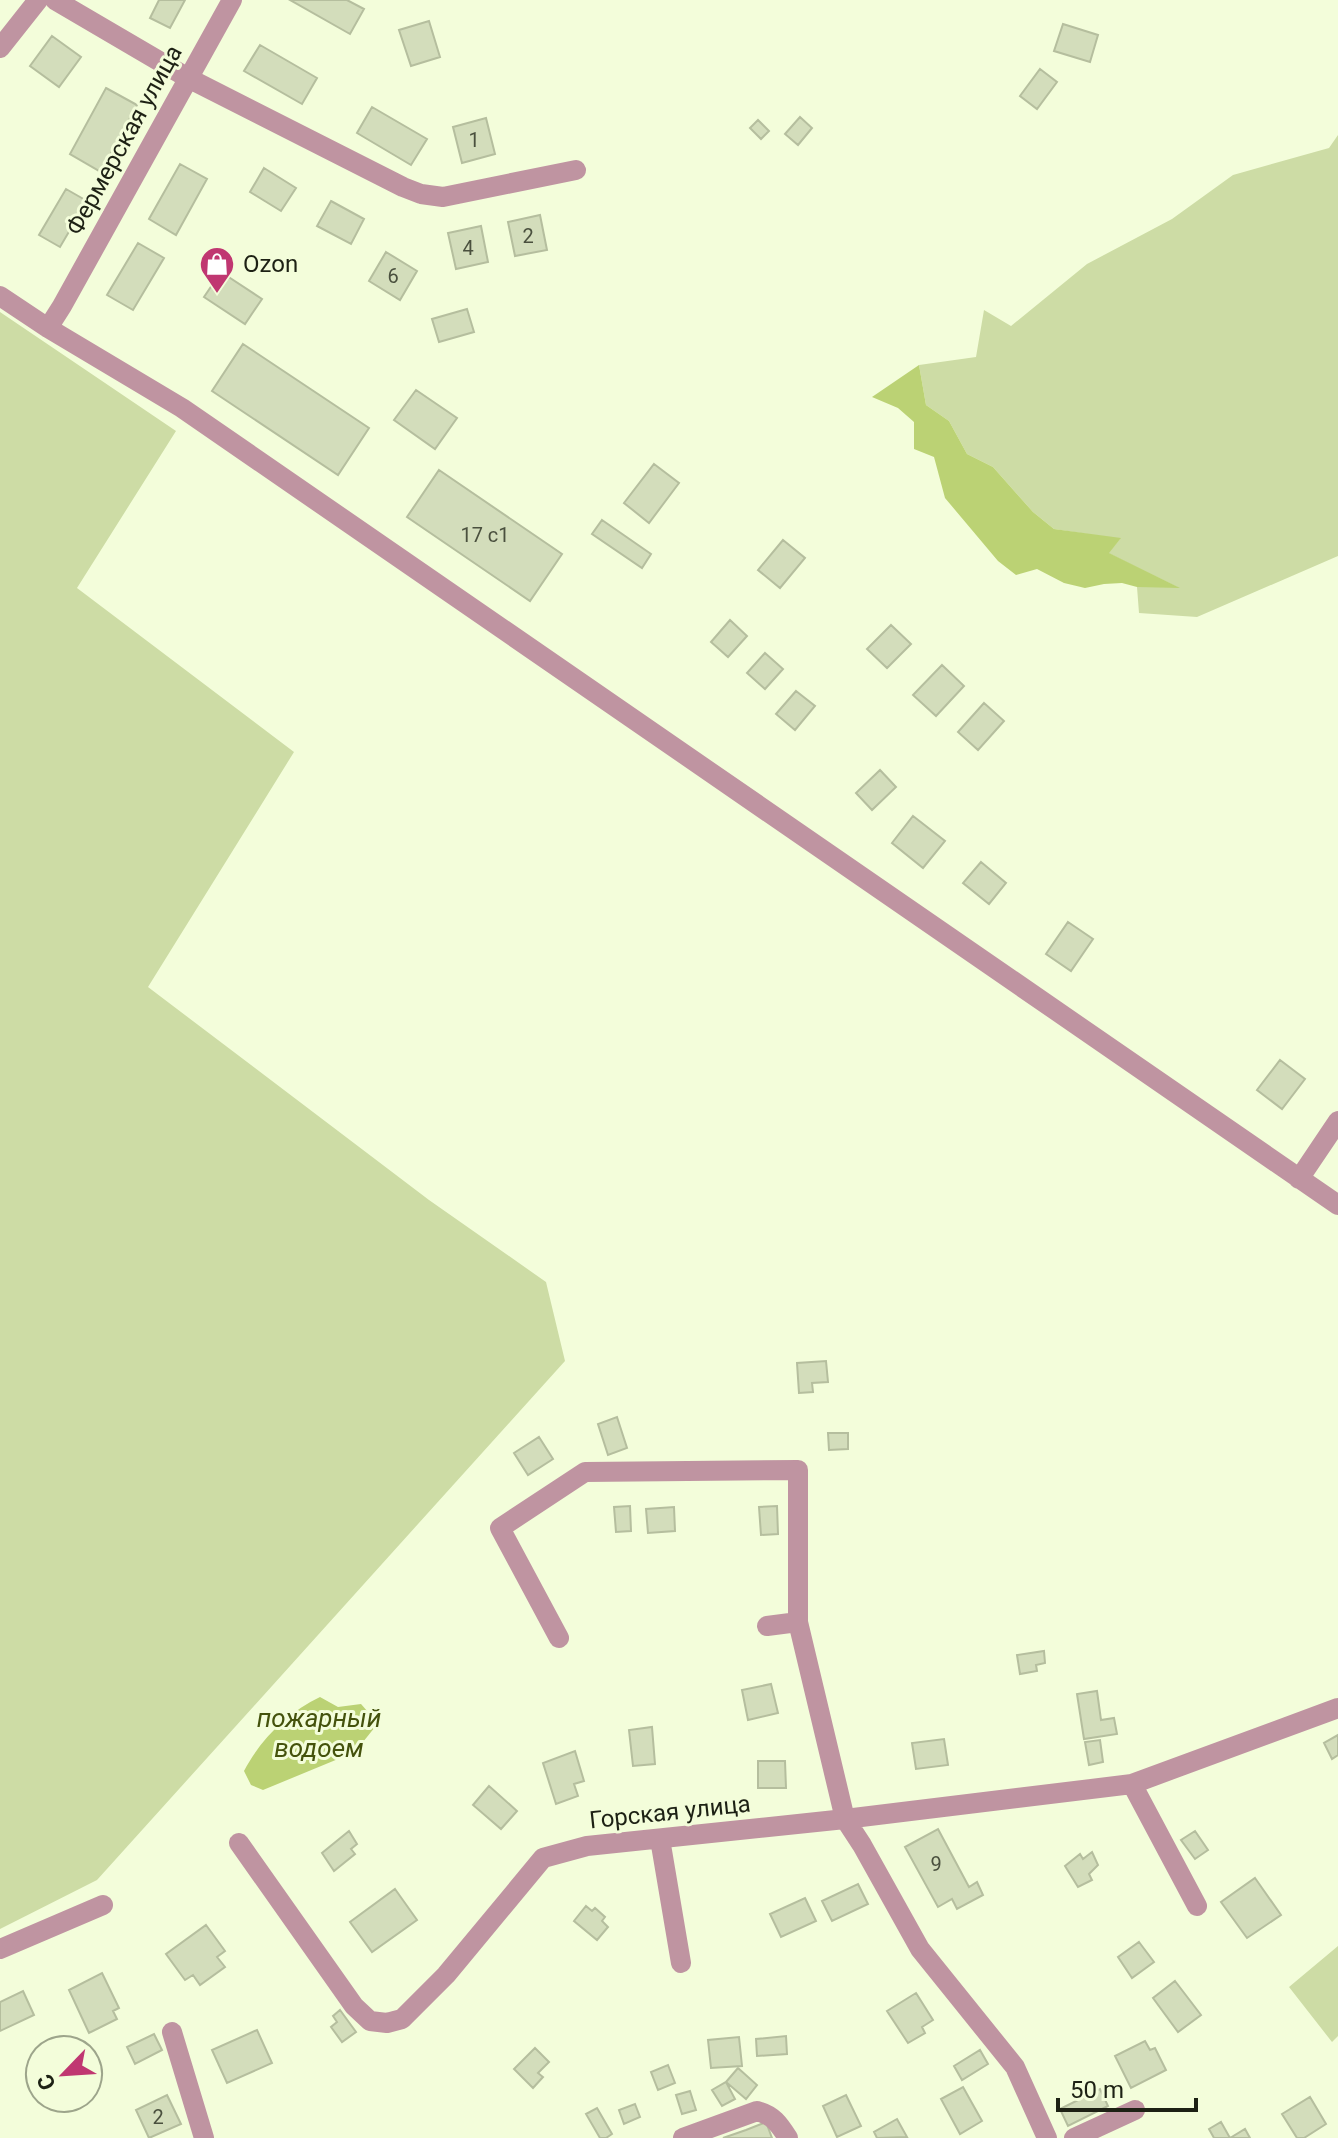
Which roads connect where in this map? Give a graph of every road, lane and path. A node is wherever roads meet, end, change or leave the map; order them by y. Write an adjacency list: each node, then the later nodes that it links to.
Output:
1 (38, 0): 4 (street)
2 (55, 0): 5 (street)
3 (232, 0): 5 (street, Фермерская улица)
4 (0, 48)
5 (188, 78): 6 (street); 8 (street, Фермерская улица)
6 (576, 170)
7 (0, 296): 8 (street)
8 (48, 328): 10 (street)
9 (1338, 1121): 10 (street)
10 (1299, 1179): 11 (street)
11 (1338, 1205)
12 (798, 1622): 13 (street); 14 (street); 17 (street)
13 (767, 1626)
14 (559, 1638)
15 (1338, 1708): 16 (street, Горская улица)
16 (1132, 1784): 17 (street, Горская улица); 21 (street)
17 (845, 1819): 18 (street, Горская улица); 29 (street)
18 (660, 1839): 19 (street, Горская улица); 23 (street)
19 (239, 1843)
20 (103, 1905): 22 (street)
21 (1197, 1906)
22 (0, 1949)
23 (681, 1963)
24 (172, 2032): 26 (street)
25 (1135, 2110): 30 (street)
26 (204, 2138)
27 (683, 2138): 28 (street)
28 (788, 2138)
29 (1047, 2138)
30 (1074, 2138)

